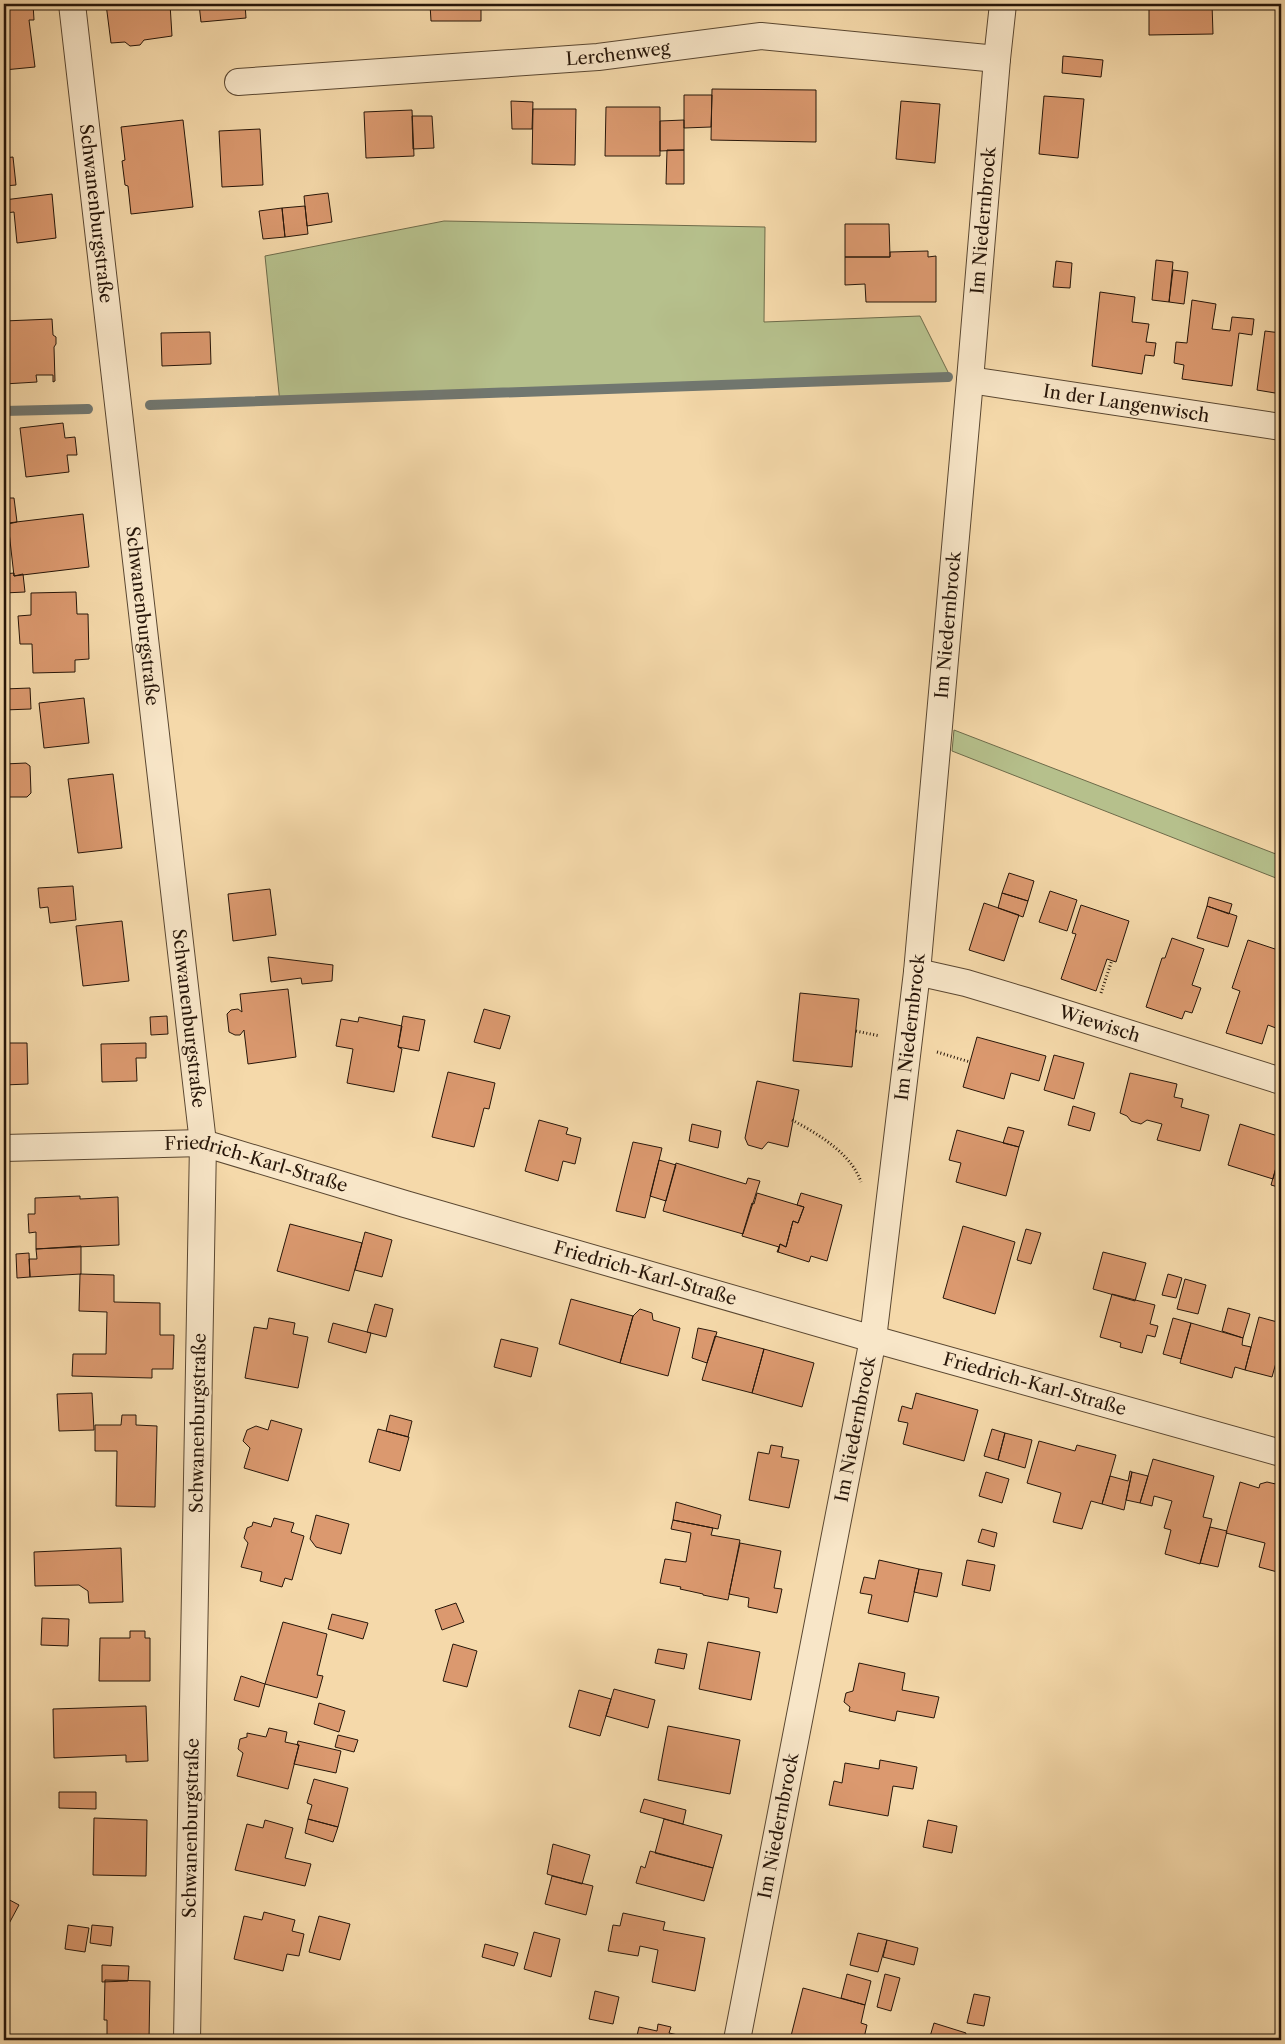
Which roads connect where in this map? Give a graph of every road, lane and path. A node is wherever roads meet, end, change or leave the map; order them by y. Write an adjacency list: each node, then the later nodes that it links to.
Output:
1 (72, 4): 10 (street, Schwanenburgstraße)
2 (1003, 4): 3 (street, Im Niedernbrock)
3 (997, 59): 4 (street, Lerchenweg); 5 (street, Im Niedernbrock)
4 (238, 82)
5 (970, 380): 6 (street, In der Langenwisch); 7 (street, Im Niedernbrock)
6 (1281, 427)
7 (916, 972): 8 (street, Wiewisch); 13 (street, Im Niedernbrock)
8 (1281, 1081)
9 (792, 1120): 12 (path)
10 (204, 1143): 11 (street, Friedrich-Karl-Straße); 13 (street, Friedrich-Karl-Straße); 15 (street, Schwanenburgstraße)
11 (4, 1148)
12 (862, 1185)
13 (873, 1339): 14 (street, Friedrich-Karl-Straße); 16 (street, Im Niedernbrock)
14 (1281, 1453)
15 (187, 2040)
16 (737, 2040)

